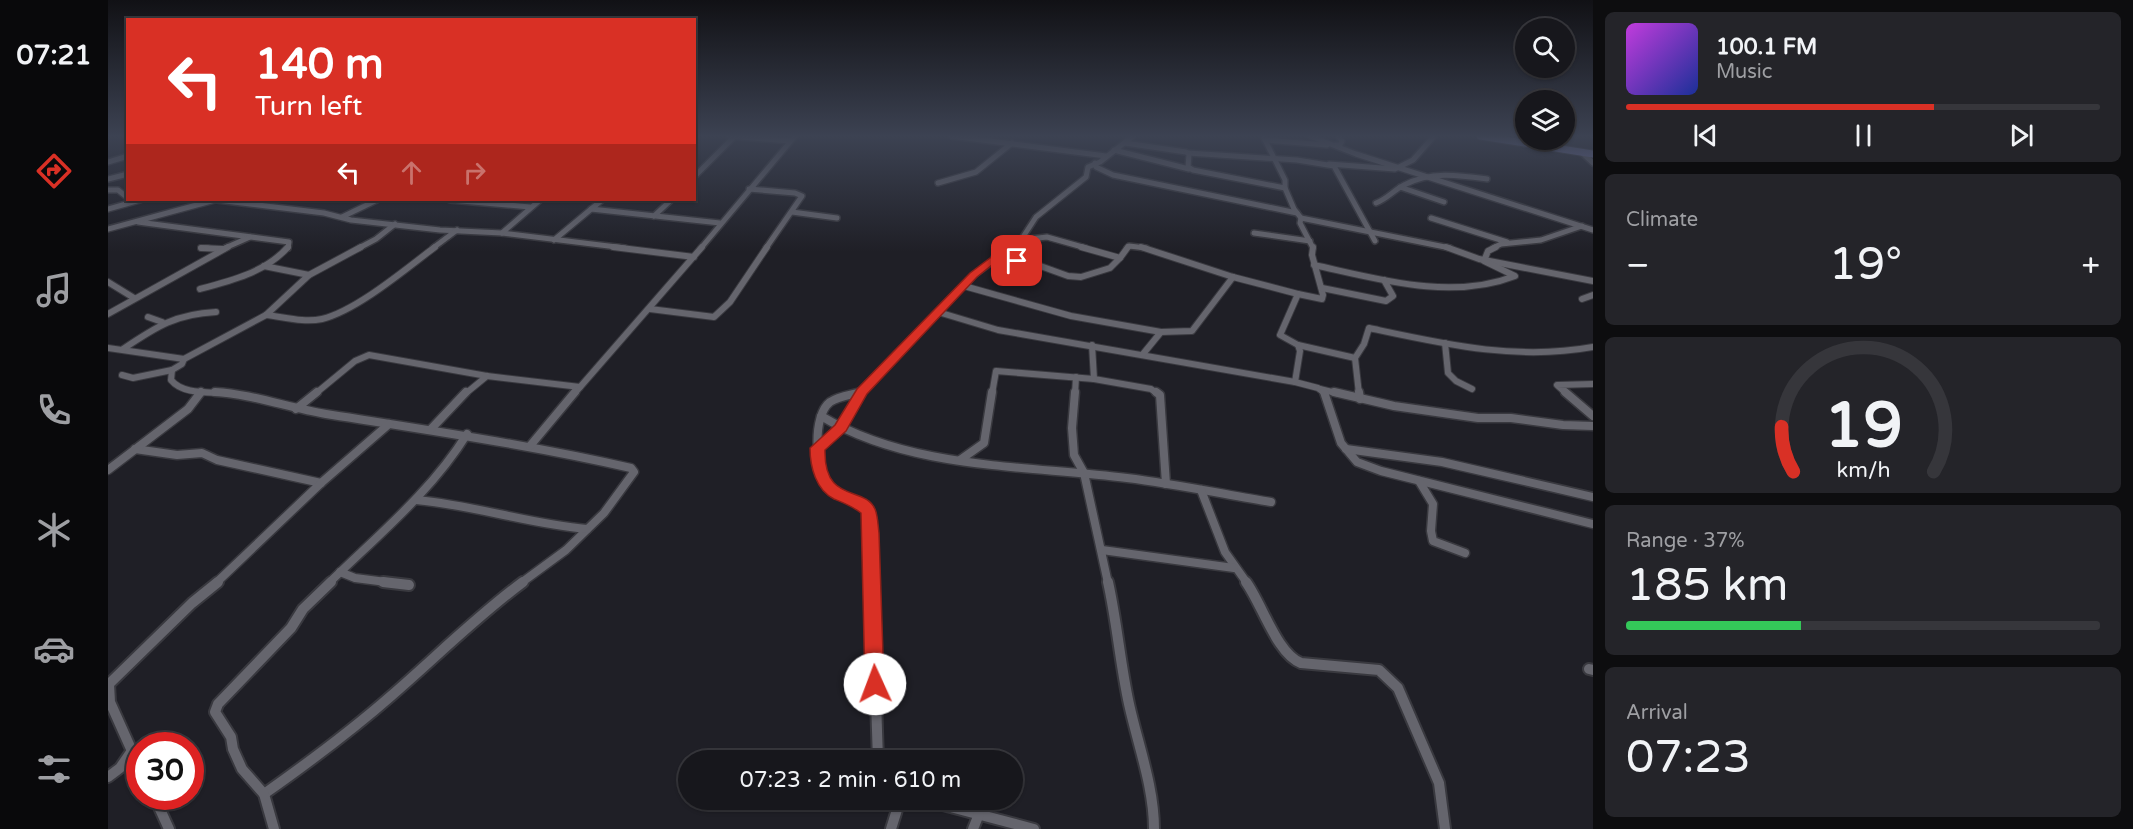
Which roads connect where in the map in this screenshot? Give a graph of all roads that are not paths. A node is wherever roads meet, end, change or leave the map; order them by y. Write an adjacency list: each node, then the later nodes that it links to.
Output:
1 (125, 175): 12 (street)
2 (761, 175): 17 (street)
3 (967, 175): 14 (street)
4 (1086, 175): 51 (street)
5 (1112, 175): 34 (street)
6 (1218, 175): 16 (street)
7 (1283, 175): 16 (street)
8 (1339, 175): 46 (street)
9 (1422, 175): 10 (street); 15 (street); 42 (street)
10 (1431, 175)
11 (1455, 175): 13 (street)
12 (108, 179)
13 (1487, 179)
14 (938, 183)
15 (1400, 187): 28 (street); 29 (street)
16 (1285, 188): 34 (street)
17 (749, 189): 33 (street); 40 (street)
18 (108, 190): 19 (street)
19 (126, 197)
20 (126, 201): 31 (street)
21 (212, 201): 39 (street)
22 (223, 201): 36 (street)
23 (375, 201): 36 (street)
24 (461, 201): 30 (street)
25 (539, 201): 30 (street)
26 (601, 201): 32 (street)
27 (670, 201): 35 (street)
28 (1444, 202)
29 (1376, 203)
30 (530, 207): 47 (street)
31 (108, 208)
32 (591, 209): 35 (street); 50 (street)
33 (792, 212): 38 (street); 75 (street)
34 (1299, 215): 46 (street); 52 (street)
35 (654, 216): 40 (street)
36 (342, 217): 41 (street)
37 (1431, 218): 54 (street)
38 (837, 219)
39 (138, 222): 43 (street); 49 (street)
40 (720, 223): 57 (street)
41 (395, 224): 44 (street); 63 (street)
42 (1582, 226): 45 (street); 54 (street)
43 (108, 229)
44 (457, 230): 47 (street); 79 (street)
45 (1593, 230)
46 (1370, 231): 53 (street); 60 (street)
47 (502, 233): 50 (street)
48 (1254, 233): 52 (street)
49 (251, 237): 56 (street); 62 (street)
50 (554, 240): 57 (street)
51 (1021, 240): 58 (street); 59 (street)
52 (1310, 241): 61 (street)
53 (1375, 242)
54 (1512, 243): 60 (street)
55 (201, 248): 56 (street)
56 (223, 249): 73 (street)
57 (694, 257): 75 (street)
58 (994, 258): 59 (street); 68 (street)
59 (1120, 258): 64 (street)
60 (1486, 259): 65 (street); 66 (street)
61 (1314, 265): 65 (street); 69 (street)
62 (264, 266): 63 (street); 70 (street)
63 (309, 275): 79 (street)
64 (1233, 277): 71 (street); 82 (street)
65 (1384, 280): 69 (street)
66 (1593, 281)
67 (108, 282): 73 (street)
68 (964, 286): 77 (street); 82 (street)
69 (1322, 288): 71 (street)
70 (200, 289)
71 (1298, 294): 85 (street)
72 (1593, 295): 74 (street)
73 (134, 298): 78 (street)
74 (1582, 299)
75 (650, 309): 99 (street)
76 (216, 312): 81 (street)
77 (938, 312): 84 (street); 103 (street)
78 (108, 314)
79 (266, 315): 91 (street)
80 (148, 316): 81 (street)
81 (162, 322): 88 (street)
82 (1161, 332): 89 (street)
83 (1445, 344): 86 (street); 90 (street); 101 (street)
84 (1092, 345): 89 (street); 96 (street)
85 (1298, 345): 90 (street); 97 (street)
86 (1593, 347)
87 (108, 348): 88 (street)
88 (123, 349): 91 (street)
89 (1143, 354): 97 (street)
90 (1355, 358): 104 (street)
91 (184, 359): 92 (street)
92 (172, 370): 93 (street); 102 (street)
93 (122, 375)
94 (487, 376): 99 (street); 105 (street); 111 (street)
95 (1076, 377): 96 (street); 117 (street); 119 (street)
96 (1094, 379): 122 (street)
97 (1295, 382): 100 (street)
98 (1593, 384): 107 (street)
99 (580, 387): 113 (street)
100 (1318, 388): 104 (street); 116 (street)
101 (1472, 389)
102 (201, 392): 105 (street); 115 (street)
103 (862, 392): 106 (street); 110 (street)
104 (1360, 399): 109 (street)
105 (296, 409): 108 (street)
106 (821, 416): 110 (street); 114 (street)
107 (1593, 416)
108 (389, 424): 111 (street); 121 (street)
109 (1593, 426)
110 (841, 428): 114 (street); 117 (street)
111 (431, 429): 112 (street)
112 (467, 434): 113 (street); 125 (street)
113 (530, 446): 128 (street)
114 (818, 448): 136 (street)
115 (135, 449): 118 (street); 121 (street)
116 (1346, 449): 120 (street); 124 (street)
117 (960, 460): 119 (street)
118 (108, 470)
119 (1084, 473): 122 (street); 129 (street)
120 (1419, 481): 127 (street); 130 (street)
121 (321, 483): 134 (street)
122 (1166, 484): 123 (street)
123 (1201, 490): 126 (street); 131 (street)
124 (1593, 496)
125 (416, 500): 128 (street); 132 (street)
126 (1271, 502)
127 (1593, 524)
128 (586, 529): 139 (street)
129 (1102, 550): 131 (street); 149 (street)
130 (1465, 553)
131 (1234, 568): 150 (street)
132 (340, 572): 133 (street); 139 (street)
133 (409, 585)
134 (112, 675): 135 (street)
135 (126, 740)
136 (878, 750)
137 (126, 759): 138 (street)
138 (108, 777)
139 (264, 794): 145 (street)
140 (160, 810): 144 (street)
141 (897, 810): 146 (street)
142 (963, 810): 143 (street)
143 (979, 814): 147 (street); 148 (street)
144 (169, 829)
145 (274, 829)
146 (891, 829)
147 (973, 829)
148 (1034, 829)
149 (1154, 829)
150 (1445, 829)

